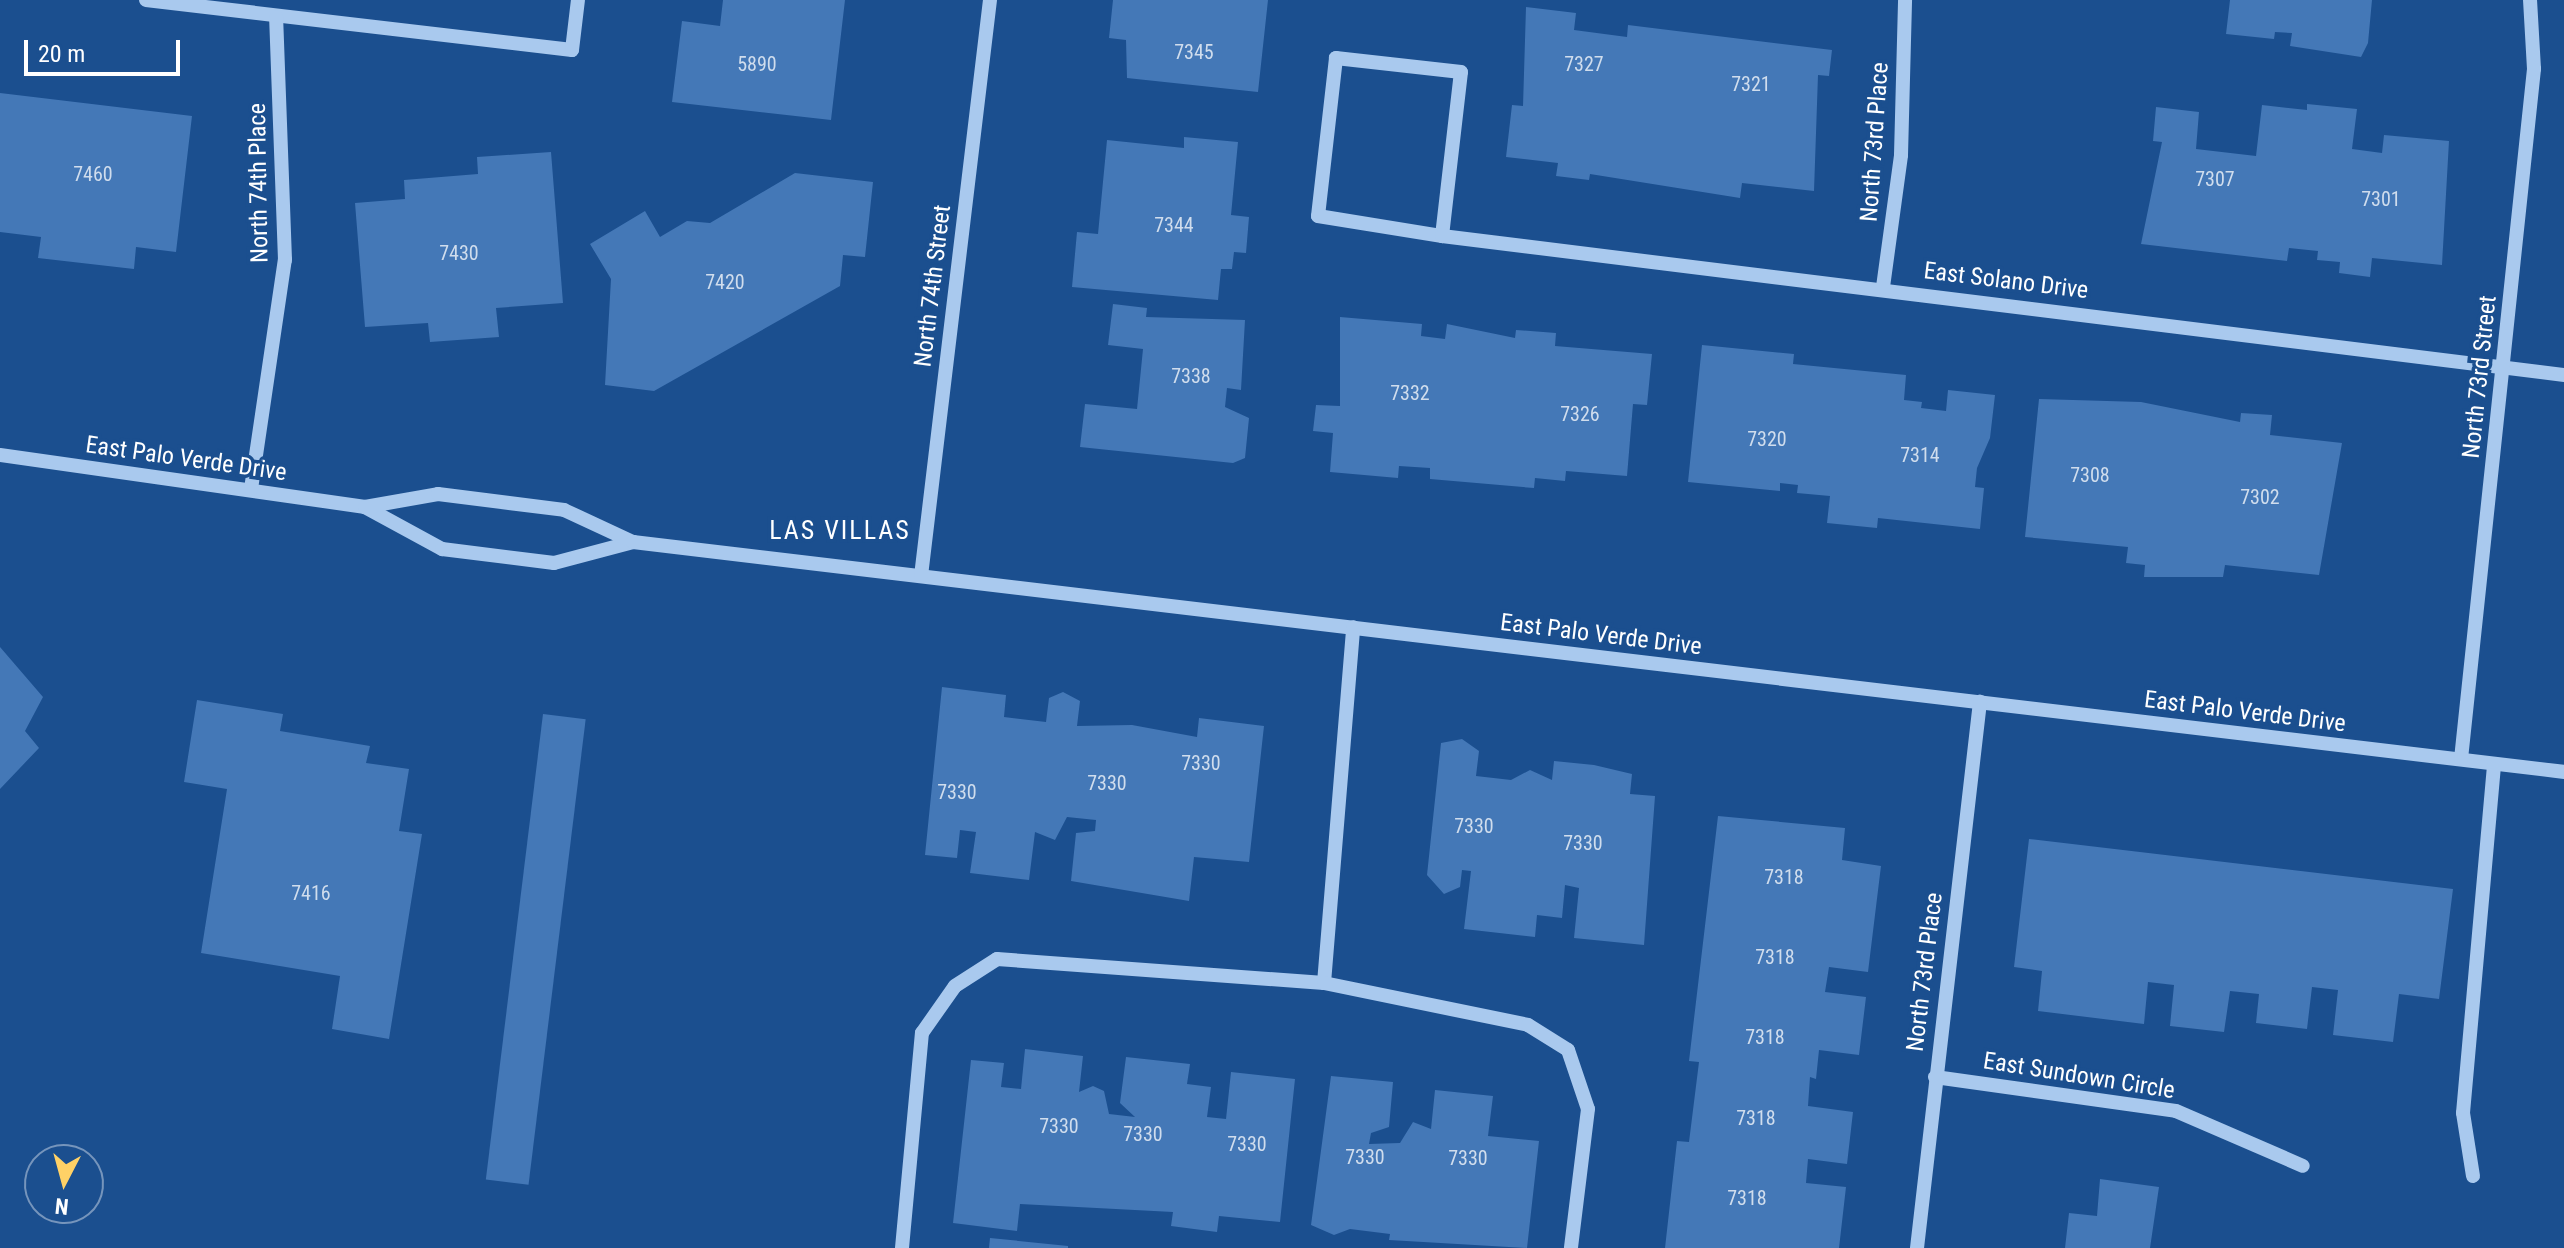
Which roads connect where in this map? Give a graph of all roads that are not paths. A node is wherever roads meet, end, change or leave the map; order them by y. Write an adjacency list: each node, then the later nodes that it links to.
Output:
1 (146, 0): 6 (street)
2 (578, 0): 6 (street)
3 (990, 0): 15 (street, North 74th Street)
4 (1905, 0): 8 (street, North 73rd Place)
5 (2530, 0): 9 (street, North 73rd Street)
6 (276, 17): 12 (street, North 74th Place)
7 (1442, 236): 7 (street, East Solano Drive); 8 (street, East Solano Drive)
8 (1883, 287): 9 (street, East Solano Drive)
9 (2503, 368): 10 (street, East Solano Drive); 18 (street, North 73rd Street)
10 (2564, 375)
11 (0, 455): 12 (street, East Palo Verde Drive)
12 (251, 489): 13 (street, East Palo Verde Drive)
13 (365, 507): 14 (street, East Palo Verde Drive); 14 (street, East Palo Verde Drive)
14 (633, 542): 15 (street, East Palo Verde Drive)
15 (921, 576): 16 (street, East Palo Verde Drive)
16 (1353, 627): 17 (street, East Palo Verde Drive); 21 (street)
17 (1980, 702): 18 (street, East Palo Verde Drive); 22 (street, North 73rd Place)
18 (2461, 759): 19 (street, East Palo Verde Drive)
19 (2494, 764): 20 (street, East Palo Verde Drive); 24 (street)
20 (2564, 772)
21 (1324, 983): 25 (street); 26 (street)
22 (1935, 1077): 23 (street, East Sundown Circle); 27 (street, North 73rd Place)
23 (2303, 1166)
24 (2473, 1176)
25 (902, 1248)
26 (1571, 1248)
27 (1917, 1248)

